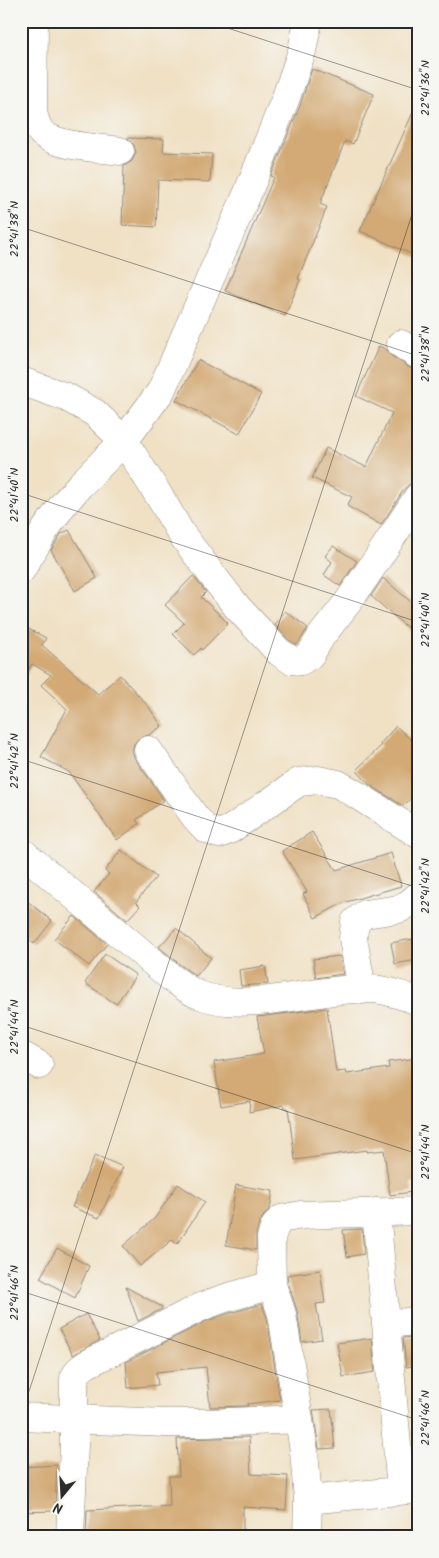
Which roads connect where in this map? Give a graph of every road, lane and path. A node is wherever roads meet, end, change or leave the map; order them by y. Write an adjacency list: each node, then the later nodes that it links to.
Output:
1 (34, 21): 3 (street)
2 (308, 21): 5 (street)
3 (120, 151)
4 (21, 381): 5 (street)
5 (124, 441): 6 (street); 7 (street)
6 (418, 497)
7 (21, 570)
8 (148, 750): 9 (street)
9 (418, 834)
10 (21, 851): 12 (street)
11 (418, 896): 12 (street)
12 (362, 990): 13 (street)
13 (418, 1001)
14 (418, 1211): 15 (street)
15 (376, 1212): 16 (street); 18 (street)
16 (272, 1285): 20 (street); 21 (street)
17 (418, 1321): 18 (street)
18 (386, 1324): 22 (street)
19 (21, 1417): 20 (street)
20 (74, 1419): 21 (street); 24 (street)
21 (299, 1419): 23 (street)
22 (409, 1490): 23 (street)
23 (308, 1500): 25 (street)
24 (70, 1537)
25 (307, 1537)

